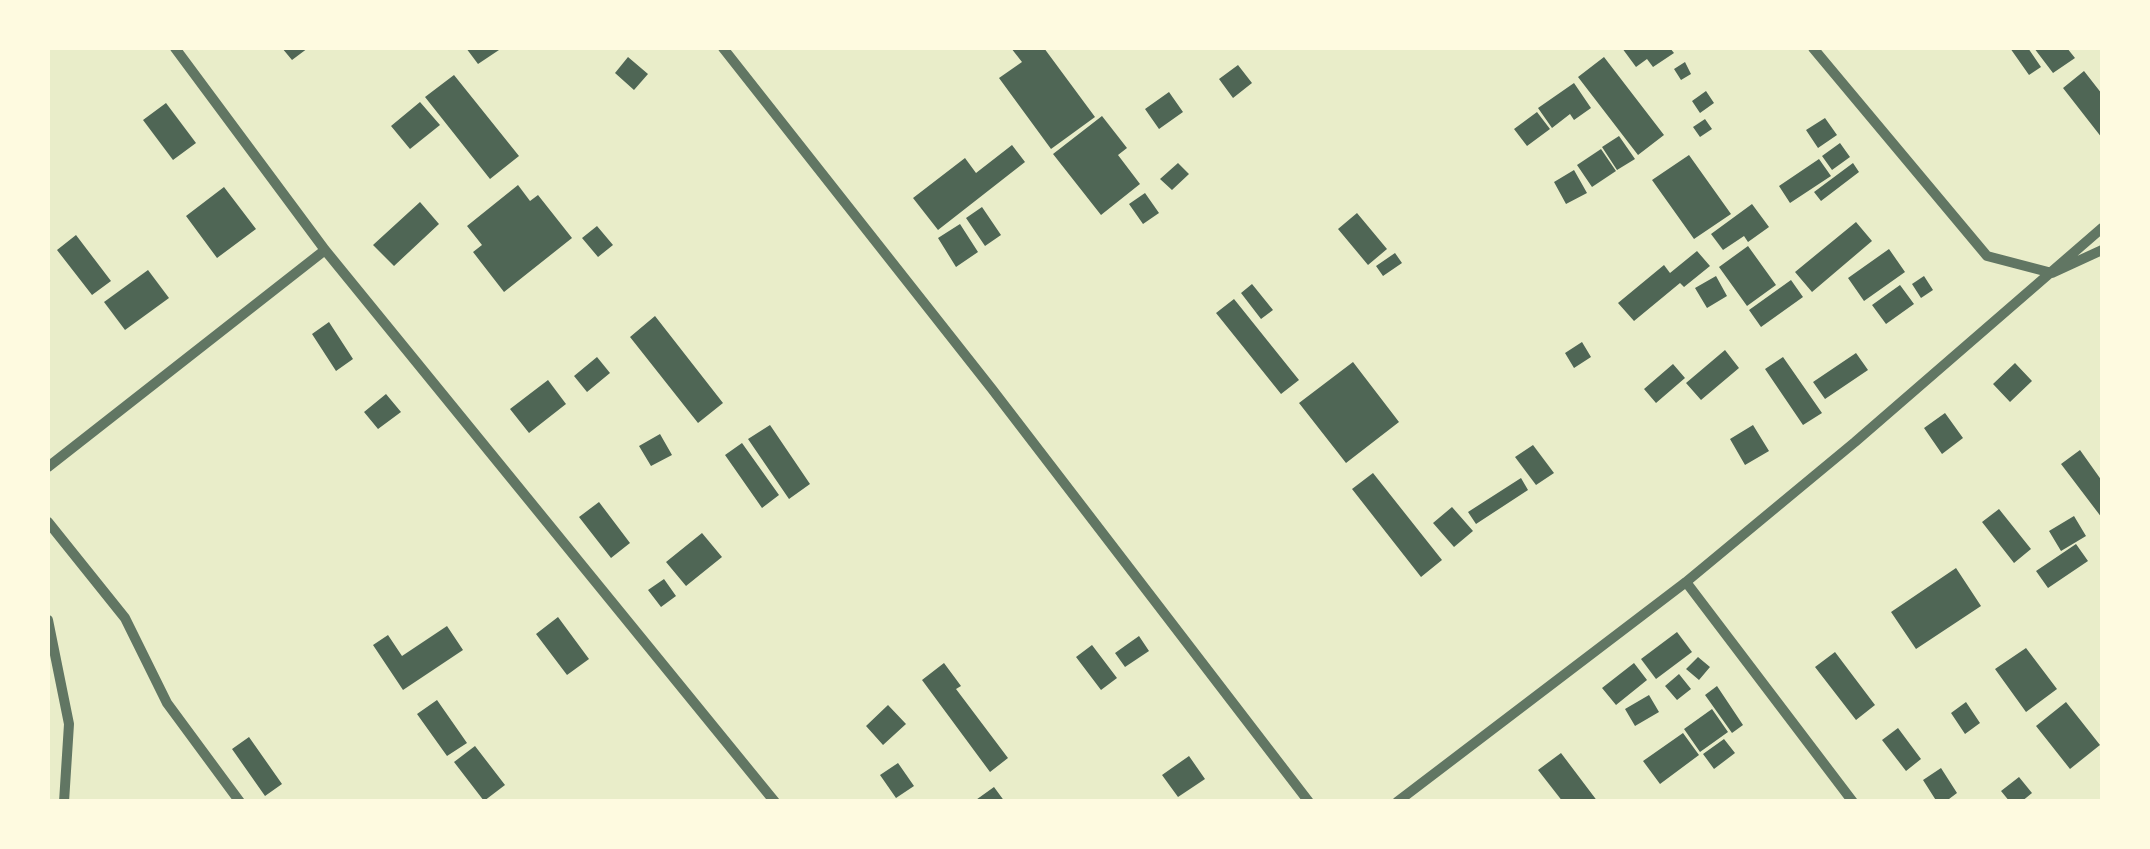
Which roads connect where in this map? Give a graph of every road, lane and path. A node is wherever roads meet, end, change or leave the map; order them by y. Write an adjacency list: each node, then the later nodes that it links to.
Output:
1 (174, 48): 5 (street)
2 (723, 48): 15 (street)
3 (1813, 48): 7 (street)
4 (2102, 228): 7 (street)
5 (325, 250): 8 (street); 14 (street)
6 (2102, 250): 7 (street)
7 (2052, 273): 10 (street)
8 (48, 467)
9 (48, 522): 13 (street)
10 (1686, 582): 16 (street); 17 (street)
11 (48, 620): 12 (street)
12 (64, 802)
13 (240, 802)
14 (775, 802)
15 (1309, 802)
16 (1397, 802)
17 (1853, 802)

